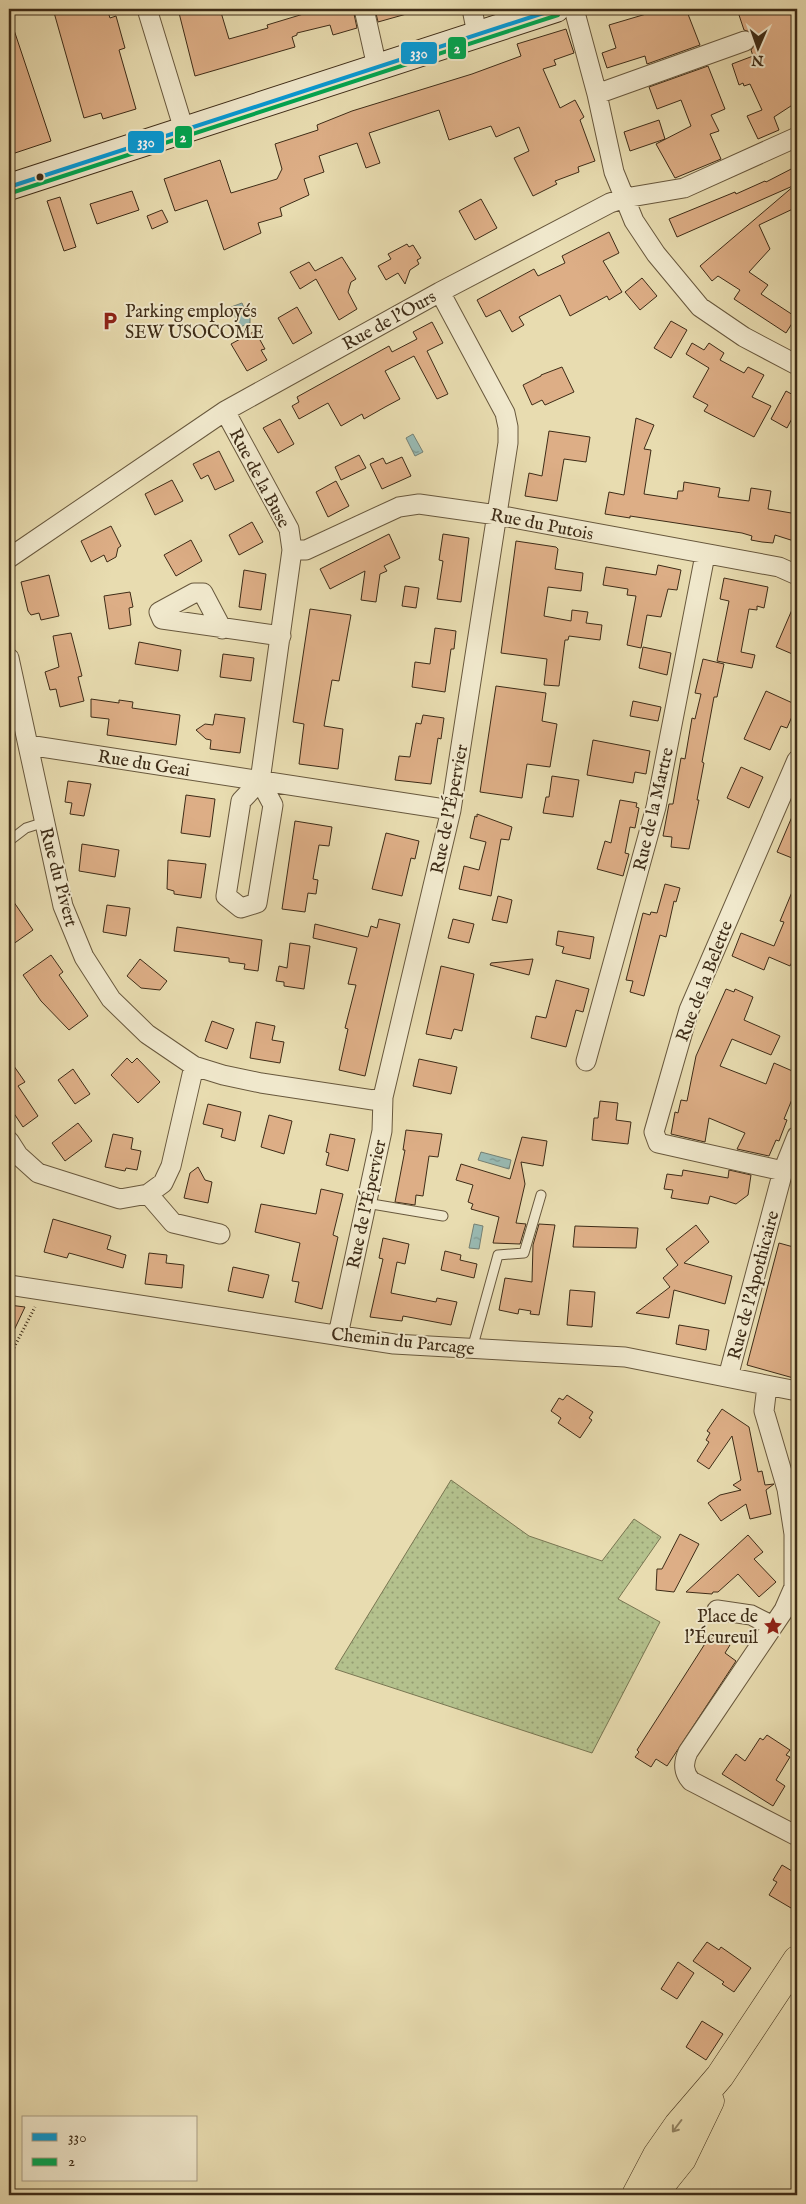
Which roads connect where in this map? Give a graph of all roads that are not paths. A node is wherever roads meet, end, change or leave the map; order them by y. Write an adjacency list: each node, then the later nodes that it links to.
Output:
1 (147, 9): 10 (street)
2 (364, 9): 8 (street)
3 (472, 9): 6 (street)
4 (556, 9): 6 (main road)
5 (574, 9): 9 (street)
6 (478, 34): 8 (main road)
7 (745, 41): 9 (street)
8 (377, 66): 10 (main road)
9 (597, 94): 13 (street)
10 (184, 130): 12 (main road)
11 (797, 137): 13 (street, Rue de l'Ours)
12 (9, 187)
13 (625, 198): 14 (street, Rue de l'Ours); 15 (street)
14 (440, 292): 16 (street, Rue de l'Ours); 17 (street, Rue de l'Épervier)
15 (797, 365)
16 (224, 411): 18 (street, Rue de la Buse); 20 (street, Rue de l'Ours)
17 (497, 515): 18 (street, Rue du Putois); 19 (street, Rue du Putois); 28 (street, Rue de l'Épervier)
18 (292, 550): 23 (street, Rue de la Buse)
19 (705, 555): 21 (street, Rue du Putois); 31 (street, Rue de la Martre)
20 (9, 558)
21 (797, 575)
22 (222, 629): 23 (street)
23 (281, 636): 27 (street, Rue de la Buse)
24 (10, 666): 25 (street, Rue du Pivert)
25 (28, 744): 27 (street, Rue du Geai); 29 (street, Rue du Pivert)
26 (797, 760): 36 (street, Rue de la Belette)
27 (260, 781): 27 (street); 28 (street, Rue du Geai)
28 (451, 810): 33 (street, Rue de l'Épervier)
29 (45, 822): 30 (lane); 32 (street, Rue du Pivert)
30 (9, 841)
31 (586, 1061)
32 (194, 1066): 33 (street, Rue du Pivert); 37 (street)
33 (384, 1097): 39 (street, Rue de l'Épervier)
34 (797, 1136): 36 (street, Rue de l'Apothicaire)
35 (9, 1141): 37 (street)
36 (783, 1171): 45 (street, Rue de l'Apothicaire)
37 (148, 1194): 41 (street)
38 (540, 1195): 44 (lane)
39 (366, 1203): 40 (lane); 43 (street, Rue de l'Épervier)
40 (444, 1216)
41 (220, 1234)
42 (9, 1285): 43 (street, Chemin du Parcage)
43 (338, 1335): 44 (street, Chemin du Parcage)
44 (472, 1349): 45 (street, Chemin du Parcage)
45 (728, 1377): 46 (street, Chemin du Parcage)
46 (767, 1386): 47 (street, Chemin du Parcage); 49 (street)
47 (797, 1391)
48 (717, 1610): 49 (street)
49 (773, 1626): 50 (street)
50 (797, 1836)
51 (797, 1960): 52 (main road)
52 (720, 2076): 53 (main road, one-way to 53); 54 (main road)
53 (636, 2195)
54 (653, 2195)

